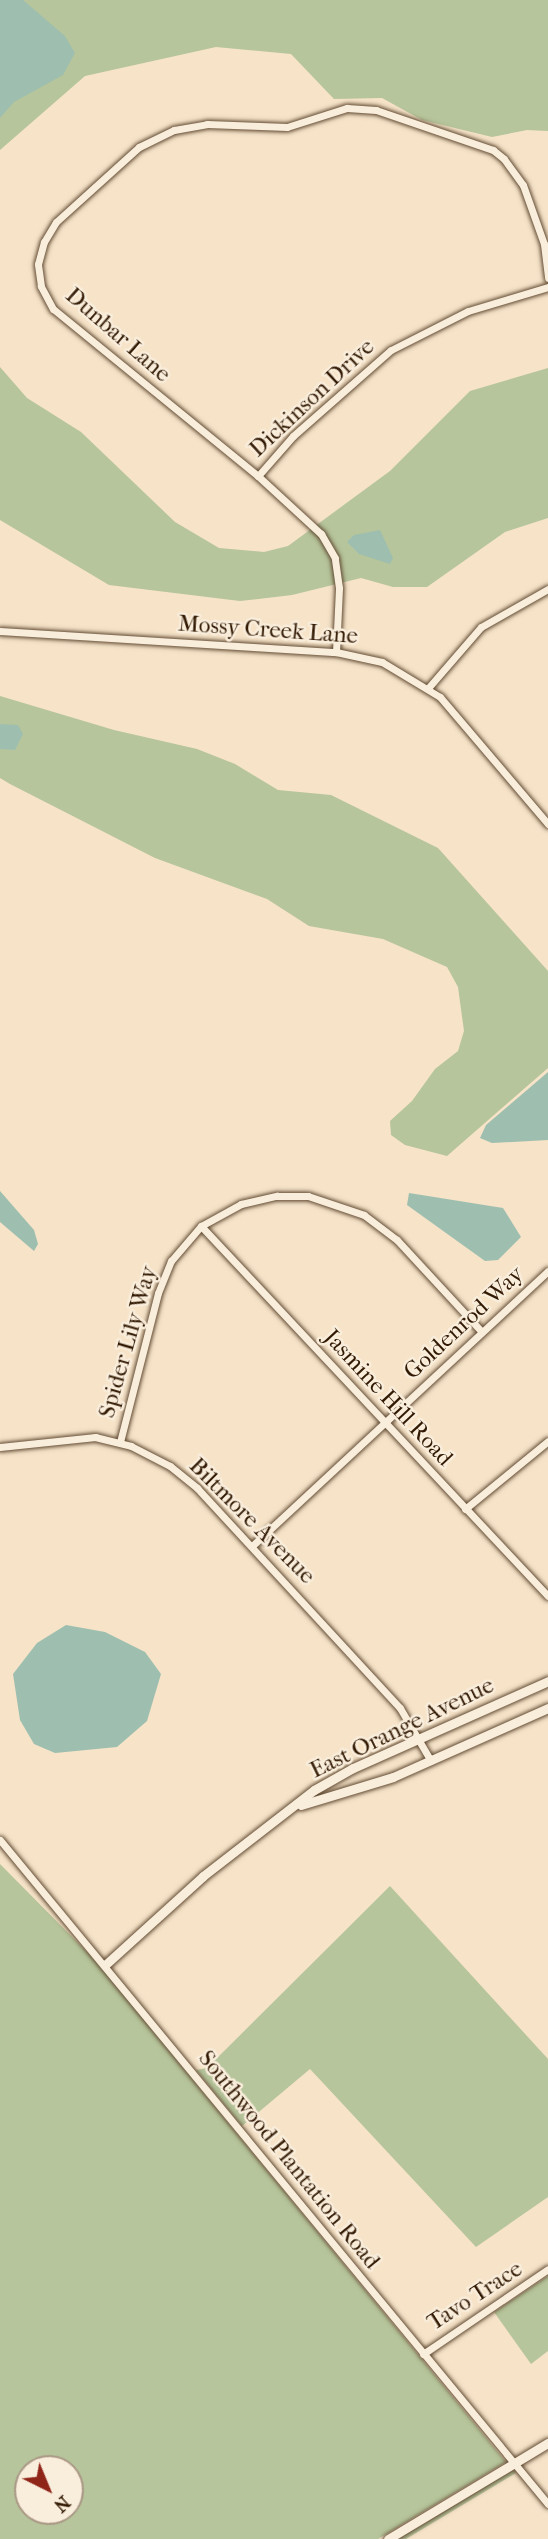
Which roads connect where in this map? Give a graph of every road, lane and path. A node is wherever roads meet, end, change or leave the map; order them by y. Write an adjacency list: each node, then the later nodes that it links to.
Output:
1 (548, 278): 3 (street, Dunbar Lane)
2 (548, 287): 3 (street, Dickinson Drive)
3 (258, 476): 6 (street, Dunbar Lane)
4 (548, 589): 7 (street)
5 (0, 631): 6 (street, Mossy Creek Lane)
6 (336, 652): 7 (street, Mossy Creek Lane)
7 (429, 687): 8 (street, Mossy Creek Lane)
8 (548, 824)
9 (201, 1226): 11 (street, Spider Lily Way); 12 (street, Jasmine Hill Road); 14 (street, Spider Lily Way)
10 (548, 1271): 11 (street, Goldenrod Way)
11 (482, 1332): 12 (street, Goldenrod Way)
12 (384, 1422): 16 (street, Jasmine Hill Road); 17 (street, Goldenrod Way)
13 (548, 1441): 16 (street)
14 (120, 1442): 15 (street, Biltmore Avenue); 17 (street, Biltmore Avenue)
15 (0, 1447)
16 (465, 1509): 18 (street, Jasmine Hill Road)
17 (252, 1546): 21 (street, Biltmore Avenue)
18 (548, 1596)
19 (548, 1681): 21 (street, East Orange Avenue)
20 (548, 1708): 22 (street, East Orange Avenue)
21 (419, 1738): 22 (street, Biltmore Avenue); 23 (street, East Orange Avenue)
22 (431, 1761): 23 (street, East Orange Avenue)
23 (277, 1816): 25 (street, East Orange Avenue)
24 (0, 1840): 25 (street, Southwood Plantation Road)
25 (105, 1965): 27 (street, Southwood Plantation Road)
26 (548, 2269): 27 (street, Tavo Trace)
27 (423, 2354): 29 (street, Southwood Plantation Road)
28 (548, 2443): 29 (street)
29 (514, 2464): 30 (street, Southwood Plantation Road); 31 (street)
30 (548, 2504)
31 (388, 2539)

